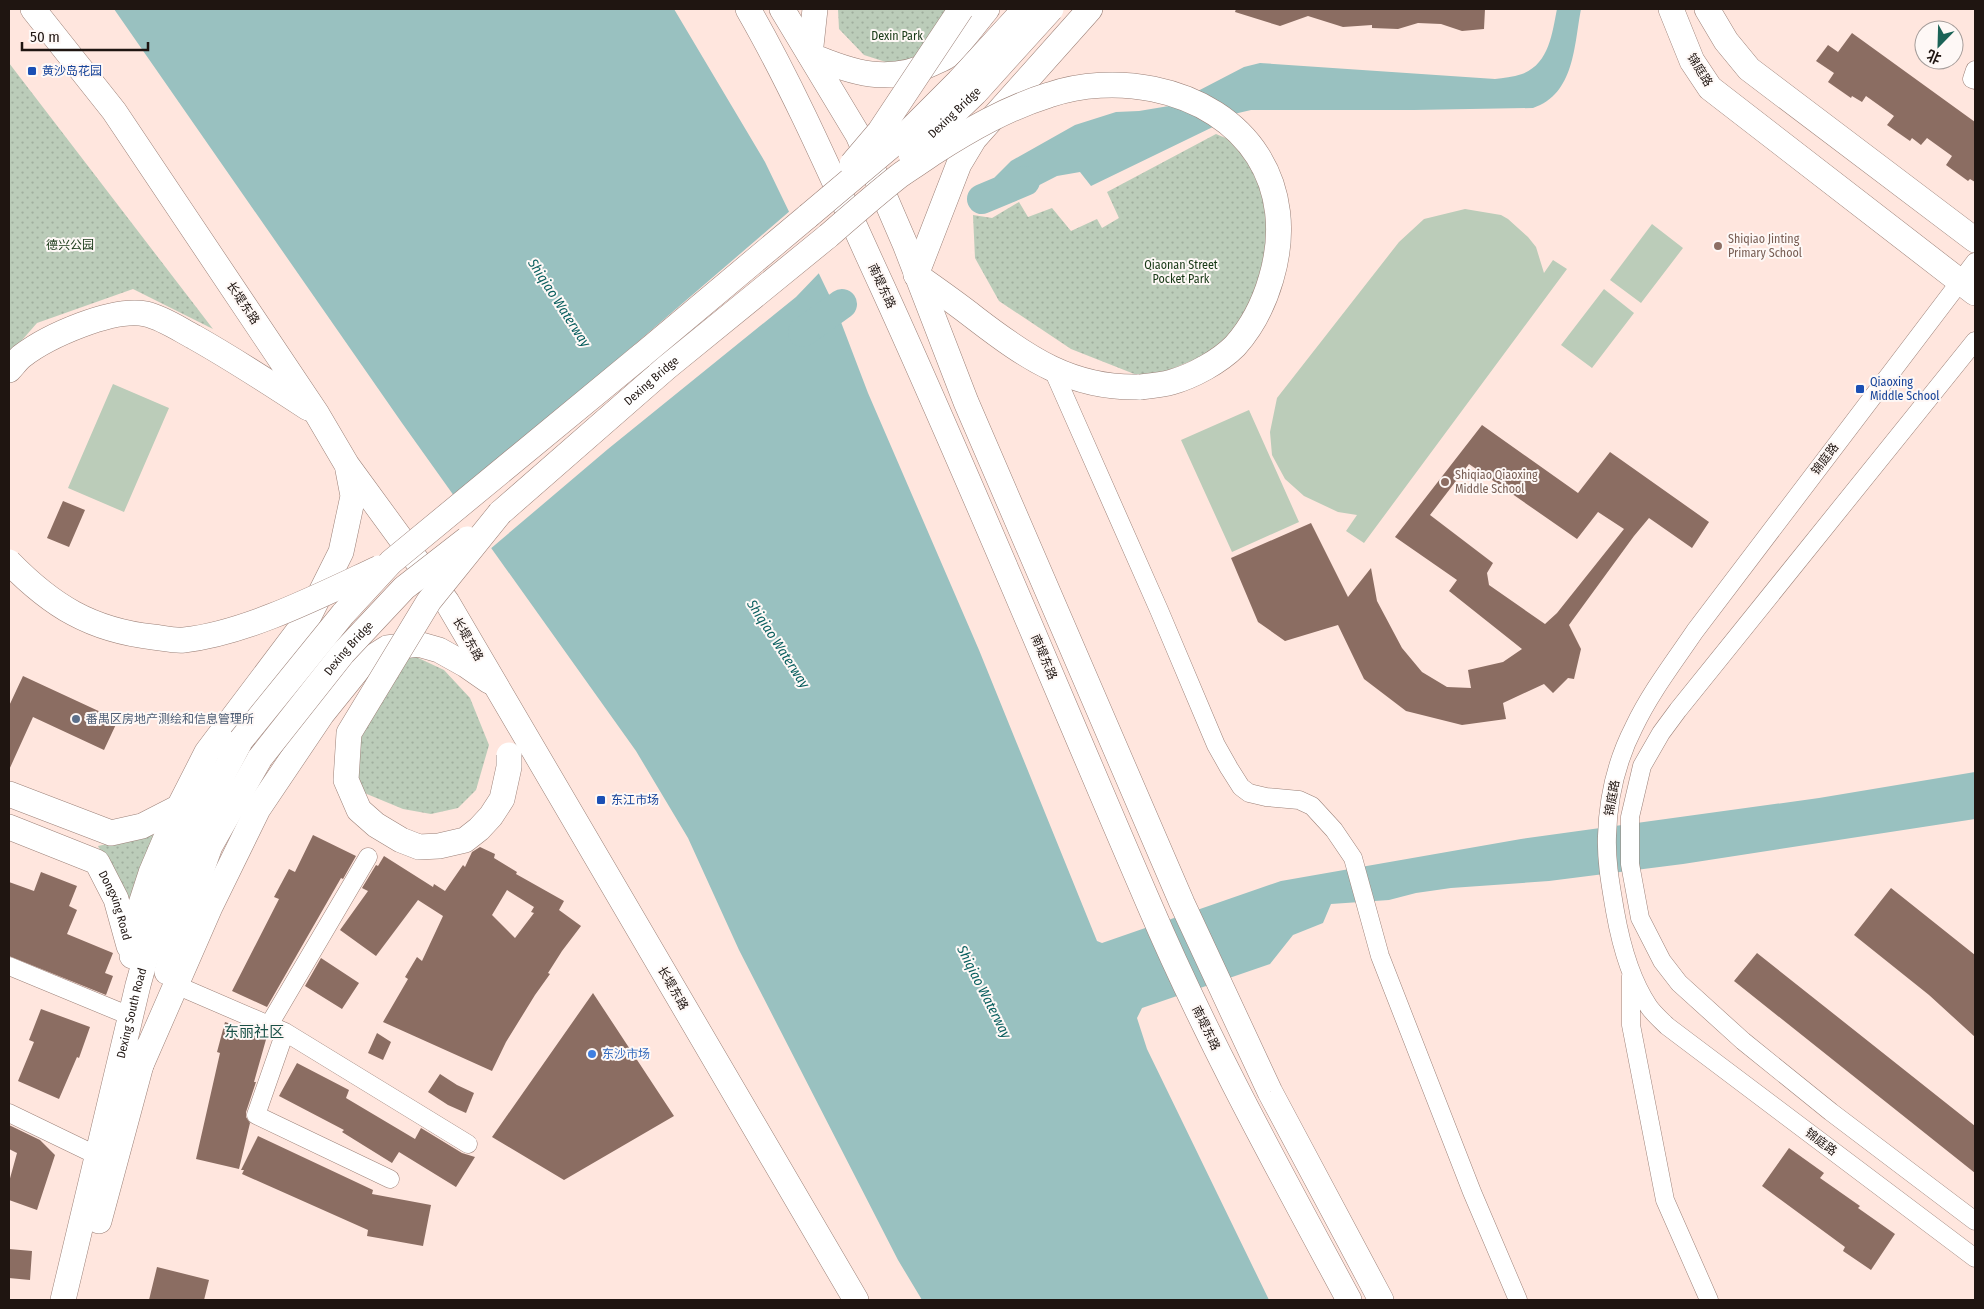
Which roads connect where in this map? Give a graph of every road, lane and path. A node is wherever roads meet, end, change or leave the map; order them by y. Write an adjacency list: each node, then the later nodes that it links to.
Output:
1 (33, 9): 23 (main road, 长堤东路)
2 (748, 9): 57 (main road, 南堤东路)
3 (782, 9): 12 (main road)
4 (815, 9): 12 (main road)
5 (961, 9): 15 (main road, bridge)
6 (987, 9): 12 (main road)
7 (1025, 9): 15 (main road, Dexing Bridge, bridge)
8 (1051, 9): 16 (main road, Dexing Bridge, bridge)
9 (1090, 9): 18 (main road)
10 (1671, 9): 19 (main road, 锦庭路)
11 (1707, 9): 17 (main road)
12 (810, 55): 18 (main road)
13 (1975, 70): 14 (street)
14 (1975, 80)
15 (808, 216): 29 (main road, Dexing Bridge, bridge)
16 (828, 236): 22 (main road, bridge); 25 (main road, Dexing Bridge)
17 (1975, 240)
18 (916, 275): 22 (main road); 58 (main road)
19 (1970, 279): 41 (street, 锦庭路)
20 (1975, 340): 52 (street, 锦庭路)
21 (9, 370): 23 (main road)
22 (1053, 370): 59 (street)
23 (318, 414): 24 (main road, 长堤东路)
24 (347, 465): 26 (main road, 长堤东路); 27 (main road)
25 (500, 513): 32 (main road, bridge); 34 (main road, Dexing Bridge, bridge)
26 (394, 530): 27 (main road); 32 (main road, 长堤东路)
27 (347, 531): 30 (main road)
28 (9, 562): 29 (main road, bridge)
29 (391, 562): 33 (main road, Dexing Bridge, bridge)
30 (306, 621): 31 (main road); 36 (main road)
31 (363, 663): 32 (main road); 43 (main road)
32 (496, 687): 56 (main road, 长堤东路)
33 (241, 740): 42 (main road, Dexing South Road)
34 (260, 758): 47 (main road, Dexing South Road)
35 (9, 794): 36 (main road)
36 (178, 808): 39 (main road)
37 (9, 827): 39 (main road, Dongxing Road)
38 (368, 857): 45 (street)
39 (132, 956): 42 (main road, Dongxing Road)
40 (9, 966): 44 (street)
41 (1630, 973): 53 (street, 锦庭路); 60 (street)
42 (138, 985): 44 (main road, Dexing South Road)
43 (176, 985): 45 (street); 47 (main road)
44 (130, 1016): 50 (main road, Dexing South Road)
45 (269, 1025): 46 (street)
46 (285, 1032): 49 (street); 51 (street)
47 (141, 1065): 55 (main road, Dexing South Road)
48 (9, 1113): 50 (street)
49 (468, 1144)
50 (98, 1156): 54 (main road, Dexing South Road)
51 (390, 1179)
52 (1975, 1221)
53 (1975, 1258)
54 (63, 1300)
55 (78, 1300)
56 (856, 1300)
57 (1349, 1300)
58 (1381, 1300)
59 (1518, 1300)
60 (1709, 1300)

